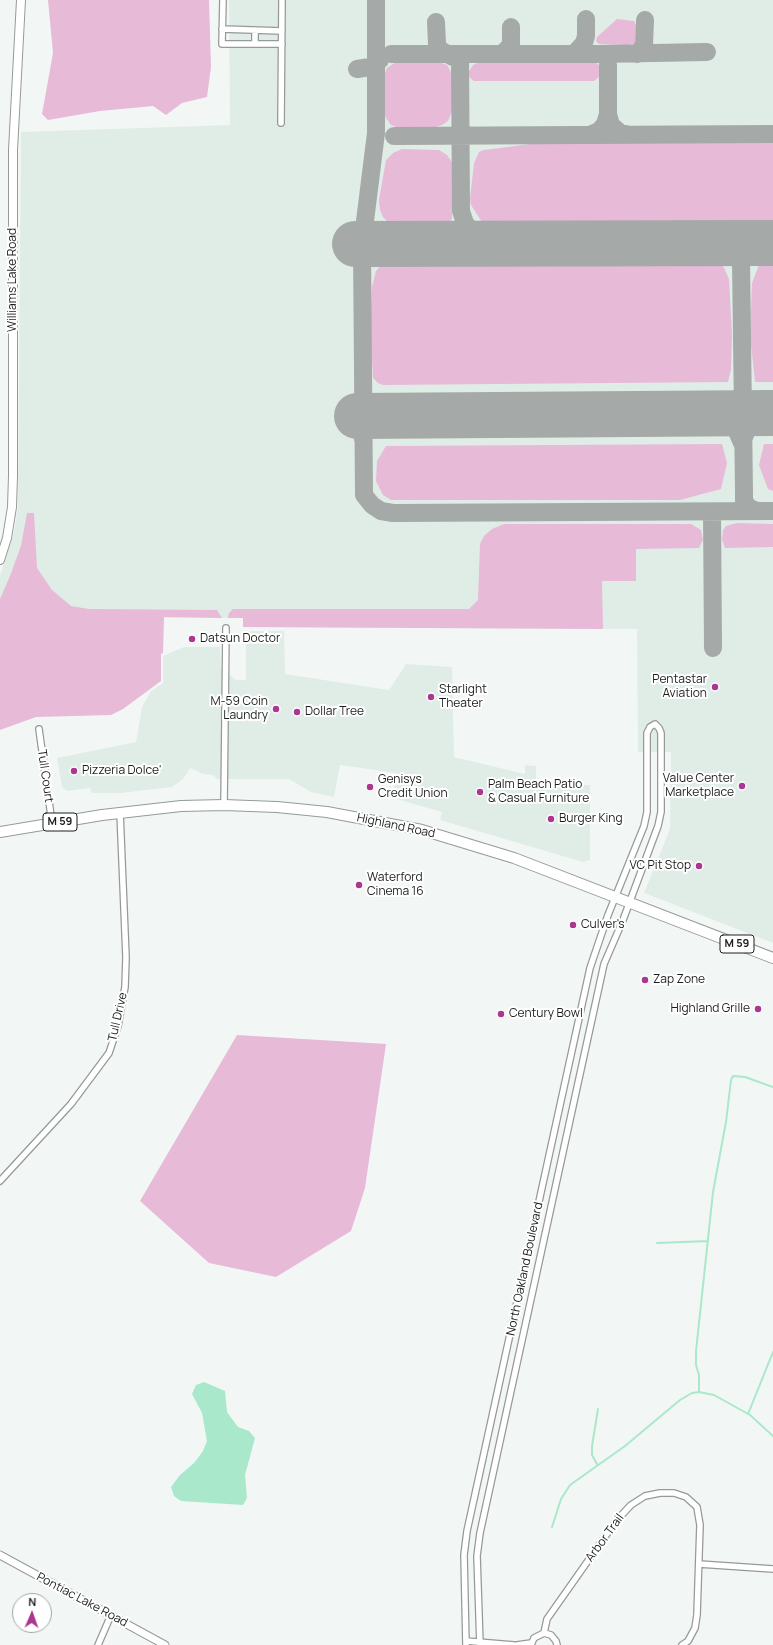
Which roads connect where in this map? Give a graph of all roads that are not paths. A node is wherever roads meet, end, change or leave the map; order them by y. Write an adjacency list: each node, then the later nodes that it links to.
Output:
1 (20, 0): 10 (main road, Williams Lake Road)
2 (222, 0): 4 (street)
3 (282, 0): 6 (street)
4 (222, 29): 5 (street); 7 (street)
5 (255, 30): 6 (street); 7 (street)
6 (282, 30): 8 (street)
7 (255, 44): 8 (street)
8 (282, 44): 9 (street)
9 (282, 122)
10 (0, 560)
11 (226, 628): 13 (street)
12 (38, 729): 15 (street, Tull Court)
13 (224, 805): 14 (highway, Highland Road / M 59); 17 (highway, Highland Road / M 59)
14 (120, 812): 15 (highway, Highland Road / M 59); 20 (street, Tull Drive)
15 (52, 823): 16 (highway, Highland Road / M 59)
16 (0, 832)
17 (615, 898): 18 (highway, Highland Road / M 59); 18 (street, North Oakland Boulevard); 26 (street, North Oakland Boulevard)
18 (629, 903): 19 (highway, Highland Road / M 59); 27 (street, North Oakland Boulevard)
19 (773, 958)
20 (0, 1182)
21 (0, 1555): 24 (street, Pontiac Lake Road)
22 (699, 1564): 23 (street); 25 (street, Arbor Trail); 33 (street, Arbor Trail)
23 (773, 1569)
24 (111, 1615): 29 (street); 30 (street, Pontiac Lake Road)
25 (544, 1633): 28 (street); 32 (street)
26 (466, 1643): 27 (street)
27 (480, 1643): 31 (street)
28 (531, 1644): 31 (street)
29 (98, 1645)
30 (165, 1645)
31 (515, 1645)
32 (557, 1645)
33 (682, 1645)

